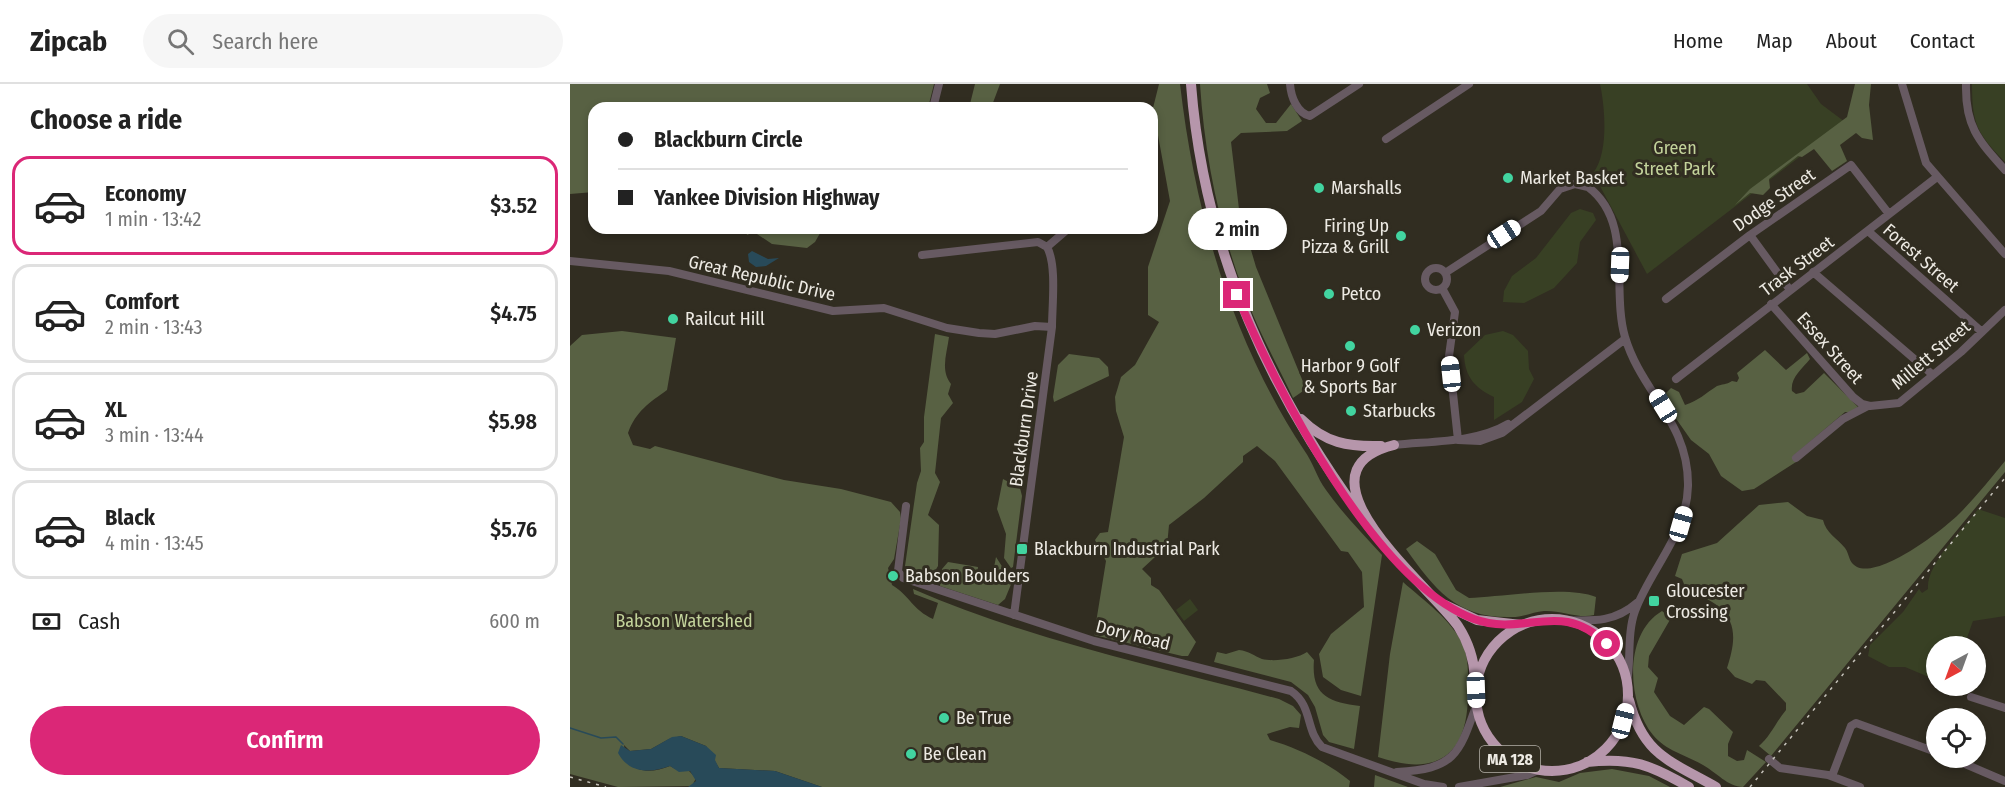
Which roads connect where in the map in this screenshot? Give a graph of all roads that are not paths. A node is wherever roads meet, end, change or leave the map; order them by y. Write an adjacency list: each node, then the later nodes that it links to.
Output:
1 (939, 84): 8 (street)
2 (1191, 84): 32 (highway, MA 128)
3 (1290, 84): 4 (street)
4 (1359, 84)
5 (1469, 84): 9 (street)
6 (1902, 84): 11 (street)
7 (1966, 84): 10 (street)
8 (934, 102)
9 (1386, 138)
10 (2005, 170)
11 (1937, 177): 12 (street, Trask Street); 17 (street)
12 (1889, 214): 13 (street, Trask Street); 15 (street, Dodge Street)
13 (1868, 231): 20 (street, Trask Street); 28 (street, Forest Street)
14 (1062, 234): 16 (street)
15 (1749, 235): 23 (street); 24 (street, Dodge Street)
16 (1047, 247): 18 (street); 27 (street, Blackburn Drive)
17 (2005, 254)
18 (922, 255)
19 (570, 261): 27 (street, Great Republic Drive)
20 (1813, 272): 23 (street, Trask Street); 30 (street)
21 (1444, 273): 22 (street); 22 (street); 29 (street)
22 (1442, 288): 34 (street)
23 (1790, 290): 25 (street, Trask Street)
24 (1666, 299)
25 (1771, 304): 31 (street, Trask Street); 33 (street, Essex Street)
26 (2005, 310): 28 (street, Millett Street)
27 (1052, 327): 41 (street, Blackburn Drive)
28 (1982, 332): 30 (street, Millett Street)
29 (1625, 339): 34 (street); 39 (street)
30 (1933, 375): 33 (street, Millett Street)
31 (1676, 379)
32 (1288, 405): 35 (highway); 38 (highway, MA 128)
33 (1870, 406): 36 (street, Millett Street)
34 (1458, 440): 35 (street)
35 (1394, 445): 38 (highway)
36 (1796, 458)
37 (906, 506): 41 (street, Dory Road)
38 (1373, 532): 40 (highway, MA 128)
39 (1641, 599): 42 (street); 44 (street)
40 (1436, 600): 43 (highway, MA 128); 45 (highway, MA 128)
41 (1014, 615): 54 (street, Dory Road)
42 (1563, 620): 43 (highway, MA 128); 44 (highway, MA 128)
43 (1521, 625): 45 (highway)
44 (1627, 689): 51 (highway); 60 (highway, MA 128)
45 (1476, 690): 47 (highway, MA 128)
46 (1971, 697): 48 (street)
47 (1476, 706): 53 (highway, MA 128); 54 (street, Dory Road)
48 (2005, 708)
49 (1926, 748): 55 (street)
50 (1769, 759): 55 (street)
51 (1587, 762): 53 (highway, MA 128); 59 (highway, MA 128)
52 (1974, 768): 56 (street)
53 (1538, 770): 58 (street)
54 (1396, 772): 57 (street, Dory Road)
55 (1832, 776): 61 (street)
56 (2005, 781)
57 (1443, 787)
58 (1459, 787)
59 (1689, 787)
60 (1716, 787)
61 (1860, 787)

